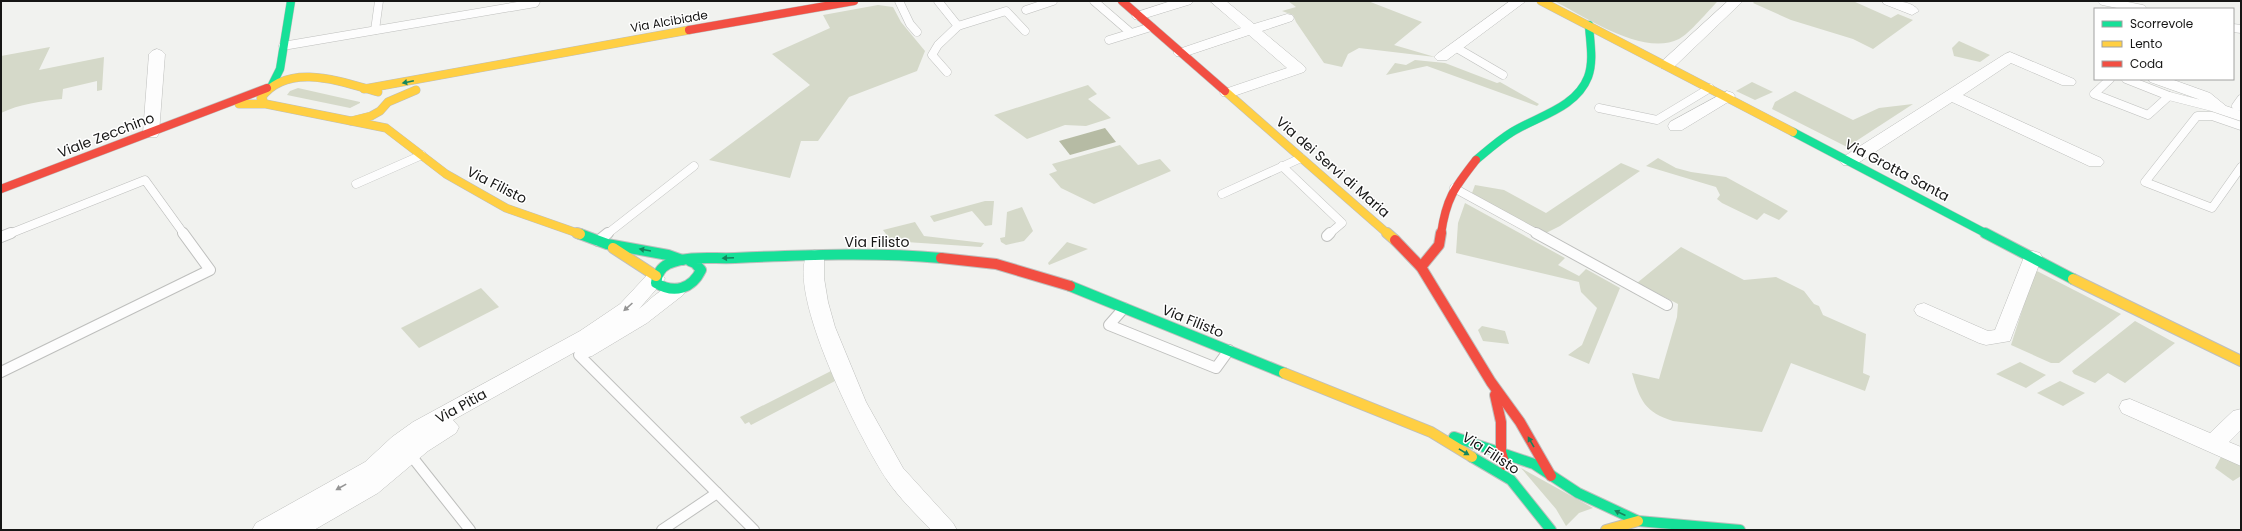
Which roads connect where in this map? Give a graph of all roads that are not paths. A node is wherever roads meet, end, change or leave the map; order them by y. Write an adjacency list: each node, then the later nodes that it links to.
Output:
1 (291, 1): 31 (street)
2 (379, 1): 26 (lane)
3 (536, 1): 26 (lane)
4 (854, 1): 36 (street, Via Alcibiade)
5 (899, 1): 28 (lane)
6 (938, 1): 23 (lane)
7 (1053, 1): 18 (lane)
8 (1094, 1): 29 (lane)
9 (1122, 1): 20 (street, Via dei Servi di Maria)
10 (1186, 1): 20 (street)
11 (1217, 1): 25 (street)
12 (1519, 1): 32 (street)
13 (1541, 1): 22 (street, Via Grotta Santa)
14 (1736, 1): 37 (street)
15 (1889, 1): 19 (street)
16 (2103, 1): 17 (lane)
17 (2137, 8)
18 (1026, 10)
19 (1912, 11)
20 (1139, 16): 24 (street, Via dei Servi di Maria)
21 (1287, 18): 25 (street)
22 (1588, 25): 37 (street, Via Grotta Santa); 74 (street)
23 (958, 26): 27 (lane); 39 (lane)
24 (1151, 26): 29 (lane); 33 (street, Via dei Servi di Maria)
25 (1253, 29): 33 (street); 49 (street)
26 (375, 30): 31 (lane)
27 (1025, 31)
28 (917, 32)
29 (1131, 33): 30 (lane)
30 (1109, 40)
31 (283, 46): 38 (street)
32 (1455, 48): 35 (street); 40 (lane)
33 (1181, 53): 49 (street, Via dei Servi di Maria)
34 (157, 54): 65 (street)
35 (1442, 57)
36 (487, 65): 48 (street, one-way to 48); 55 (street)
37 (1666, 65): 47 (street, Via Grotta Santa)
38 (280, 69): 41 (street); 46 (street)
39 (947, 72)
40 (1503, 75)
41 (314, 78): 46 (street); 48 (street)
42 (2109, 80): 52 (lane)
43 (2129, 80): 52 (lane)
44 (2159, 80): 59 (street)
45 (2068, 82): 50 (street)
46 (270, 87): 54 (street); 56 (street)
47 (1710, 88): 51 (street, Via Grotta Santa); 58 (lane)
48 (364, 89): 55 (street)
49 (1228, 93): 67 (street, Via dei Servi di Maria)
50 (1950, 95): 68 (street); 69 (street)
51 (1726, 96): 62 (street); 68 (street, Via Grotta Santa)
52 (2169, 96): 59 (lane)
53 (2241, 99): 57 (lane)
54 (266, 104): 56 (street); 61 (street)
55 (387, 104): 61 (street); 64 (street)
56 (222, 107): 65 (street, Viale Zecchino)
57 (2241, 107)
58 (1599, 108)
59 (2220, 109): 60 (street)
60 (2241, 116)
61 (351, 121): 64 (street)
62 (1676, 126)
63 (2241, 126): 72 (lane)
64 (386, 128): 66 (street, Via Filisto)
65 (151, 133): 75 (street, Viale Zecchino)
66 (422, 155): 73 (lane); 79 (street, Via Filisto)
67 (1301, 158): 71 (lane); 84 (street, Via dei Servi di Maria)
68 (1849, 161): 82 (street, Via Grotta Santa)
69 (2095, 162)
70 (694, 166): 79 (lane)
71 (1282, 166): 76 (lane); 77 (lane)
72 (2241, 167)
73 (356, 184)
74 (1454, 188): 84 (street); 90 (lane)
75 (1, 190)
76 (1222, 194)
77 (1327, 236)
78 (1, 237): 96 (lane)
79 (602, 243): 83 (street, one-way to 79); 88 (street)
80 (781, 256): 81 (street, Via Filisto); 83 (street, one-way to 83); 85 (street)
81 (815, 256): 91 (street, Via Filisto); 114 (street)
82 (2033, 257): 92 (street); 95 (street, Via Grotta Santa)
83 (686, 261): 87 (street); 88 (street)
84 (1421, 267): 97 (street, Via dei Servi di Maria)
85 (726, 268)
86 (713, 271): 87 (street)
87 (700, 274): 89 (street)
88 (655, 277): 89 (street); 102 (street, Via Pitia, one-way to 102)
89 (676, 290): 94 (street, Via Pitia)
90 (1667, 305)
91 (1124, 308): 93 (street, Via Filisto); 93 (lane)
92 (1924, 310)
93 (1229, 350): 100 (street, Via Filisto)
94 (579, 355): 102 (street, Via Pitia); 107 (lane)
95 (2241, 361)
96 (1, 372)
97 (1491, 382): 103 (street); 105 (street, one-way to 97)
98 (2130, 407): 101 (street)
99 (2241, 417): 101 (street)
100 (1431, 432): 103 (street); 106 (street, Via Filisto, one-way to 106)
101 (2213, 444): 104 (street)
102 (404, 448): 109 (street, Via Pitia, one-way to 109); 110 (street, Via Pitia); 111 (lane)
103 (1501, 452): 105 (street); 106 (street)
104 (2241, 457)
105 (1551, 476): 108 (street, one-way to 105)
106 (1511, 480): 115 (street, Via Filisto)
107 (717, 493): 112 (lane); 113 (lane)
108 (1638, 521): 116 (street); 117 (street)
109 (264, 530)
110 (293, 530)
111 (470, 530)
112 (662, 530)
113 (754, 530)
114 (945, 530)
115 (1551, 530)
116 (1606, 530)
117 (1740, 530)

